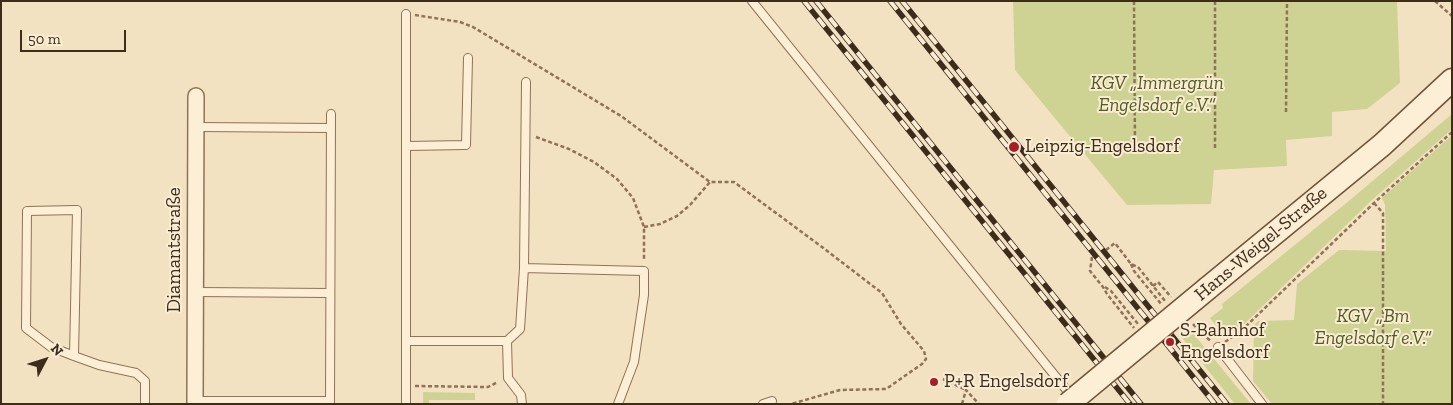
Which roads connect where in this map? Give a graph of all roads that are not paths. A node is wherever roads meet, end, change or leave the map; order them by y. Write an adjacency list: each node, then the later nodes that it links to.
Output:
1 (752, 1): 27 (lane)
2 (406, 14): 10 (lane)
3 (468, 58): 10 (lane)
4 (1452, 80): 26 (street, Hans-Weigel-Straße, bridge)
5 (526, 82): 11 (lane)
6 (196, 96): 8 (street, Diamantstraße)
7 (331, 114): 9 (lane)
8 (196, 127): 9 (lane); 12 (street, Diamantstraße)
9 (331, 128): 13 (lane)
10 (406, 146): 14 (lane)
11 (524, 268): 15 (lane); 21 (lane)
12 (195, 292): 13 (lane); 19 (street, Diamantstraße)
13 (330, 293): 20 (lane)
14 (407, 341): 15 (lane); 23 (lane)
15 (507, 341): 24 (lane)
16 (1218, 347): 28 (lane)
17 (74, 356): 17 (lane); 22 (lane)
18 (772, 401): 25 (lane)
19 (195, 402): 20 (lane)
20 (330, 402)
21 (621, 403)
22 (145, 404)
23 (406, 404)
24 (522, 404)
25 (763, 404)
26 (1068, 404)
27 (1078, 404)
28 (1262, 404)

